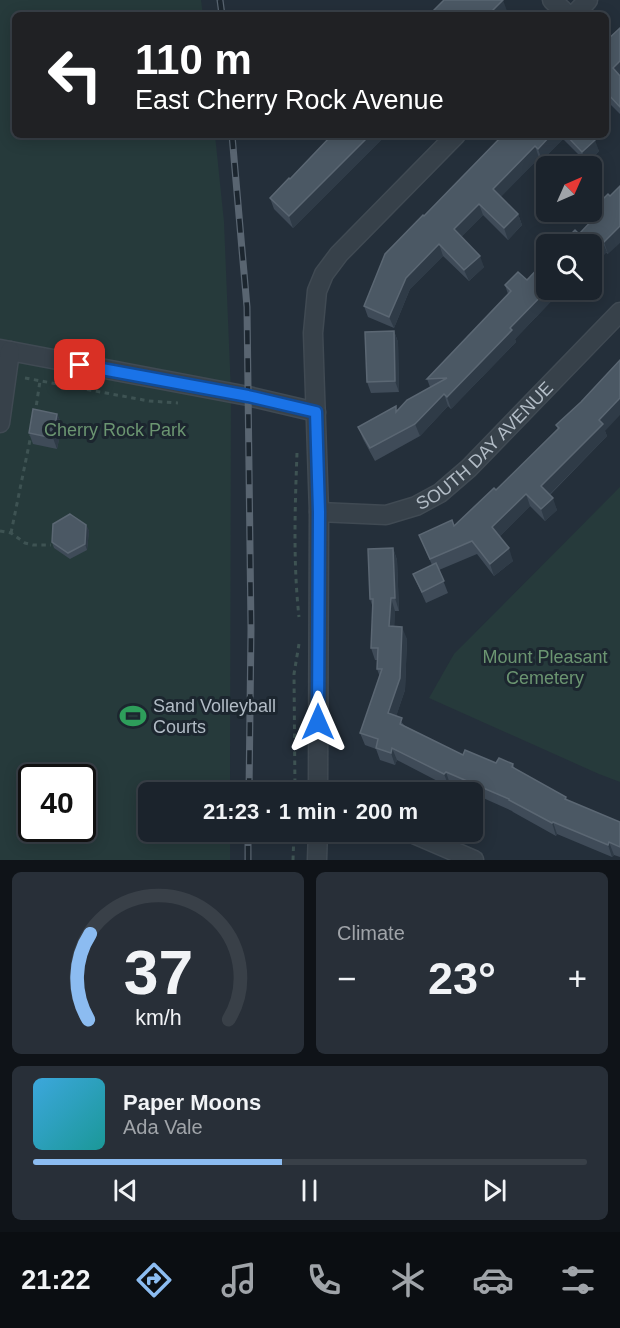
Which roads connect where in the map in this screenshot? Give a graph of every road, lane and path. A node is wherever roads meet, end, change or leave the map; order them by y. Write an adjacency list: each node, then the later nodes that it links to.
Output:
1 (552, 0): 3 (street)
2 (588, 0): 4 (street)
3 (564, 12)
4 (577, 12)
5 (453, 138): 11 (street)
6 (620, 312): 16 (street, SOUTH DAY AVENUE)
7 (5, 350): 8 (street); 11 (street)
8 (7, 374): 9 (path); 12 (street)
9 (40, 381): 10 (path); 13 (path)
10 (179, 403)
11 (316, 412): 16 (street)
12 (0, 423)
13 (33, 424)
14 (31, 435): 18 (path)
15 (297, 453): 20 (path)
16 (319, 512): 23 (street)
17 (0, 531): 18 (path)
18 (11, 533): 19 (path)
19 (51, 545)
20 (299, 619)
21 (299, 637): 22 (path)
22 (296, 782)
23 (318, 782)
24 (294, 842): 27 (path)
25 (318, 842): 28 (street)
26 (432, 842): 29 (street)
27 (293, 860)
28 (317, 860)
29 (474, 860)

